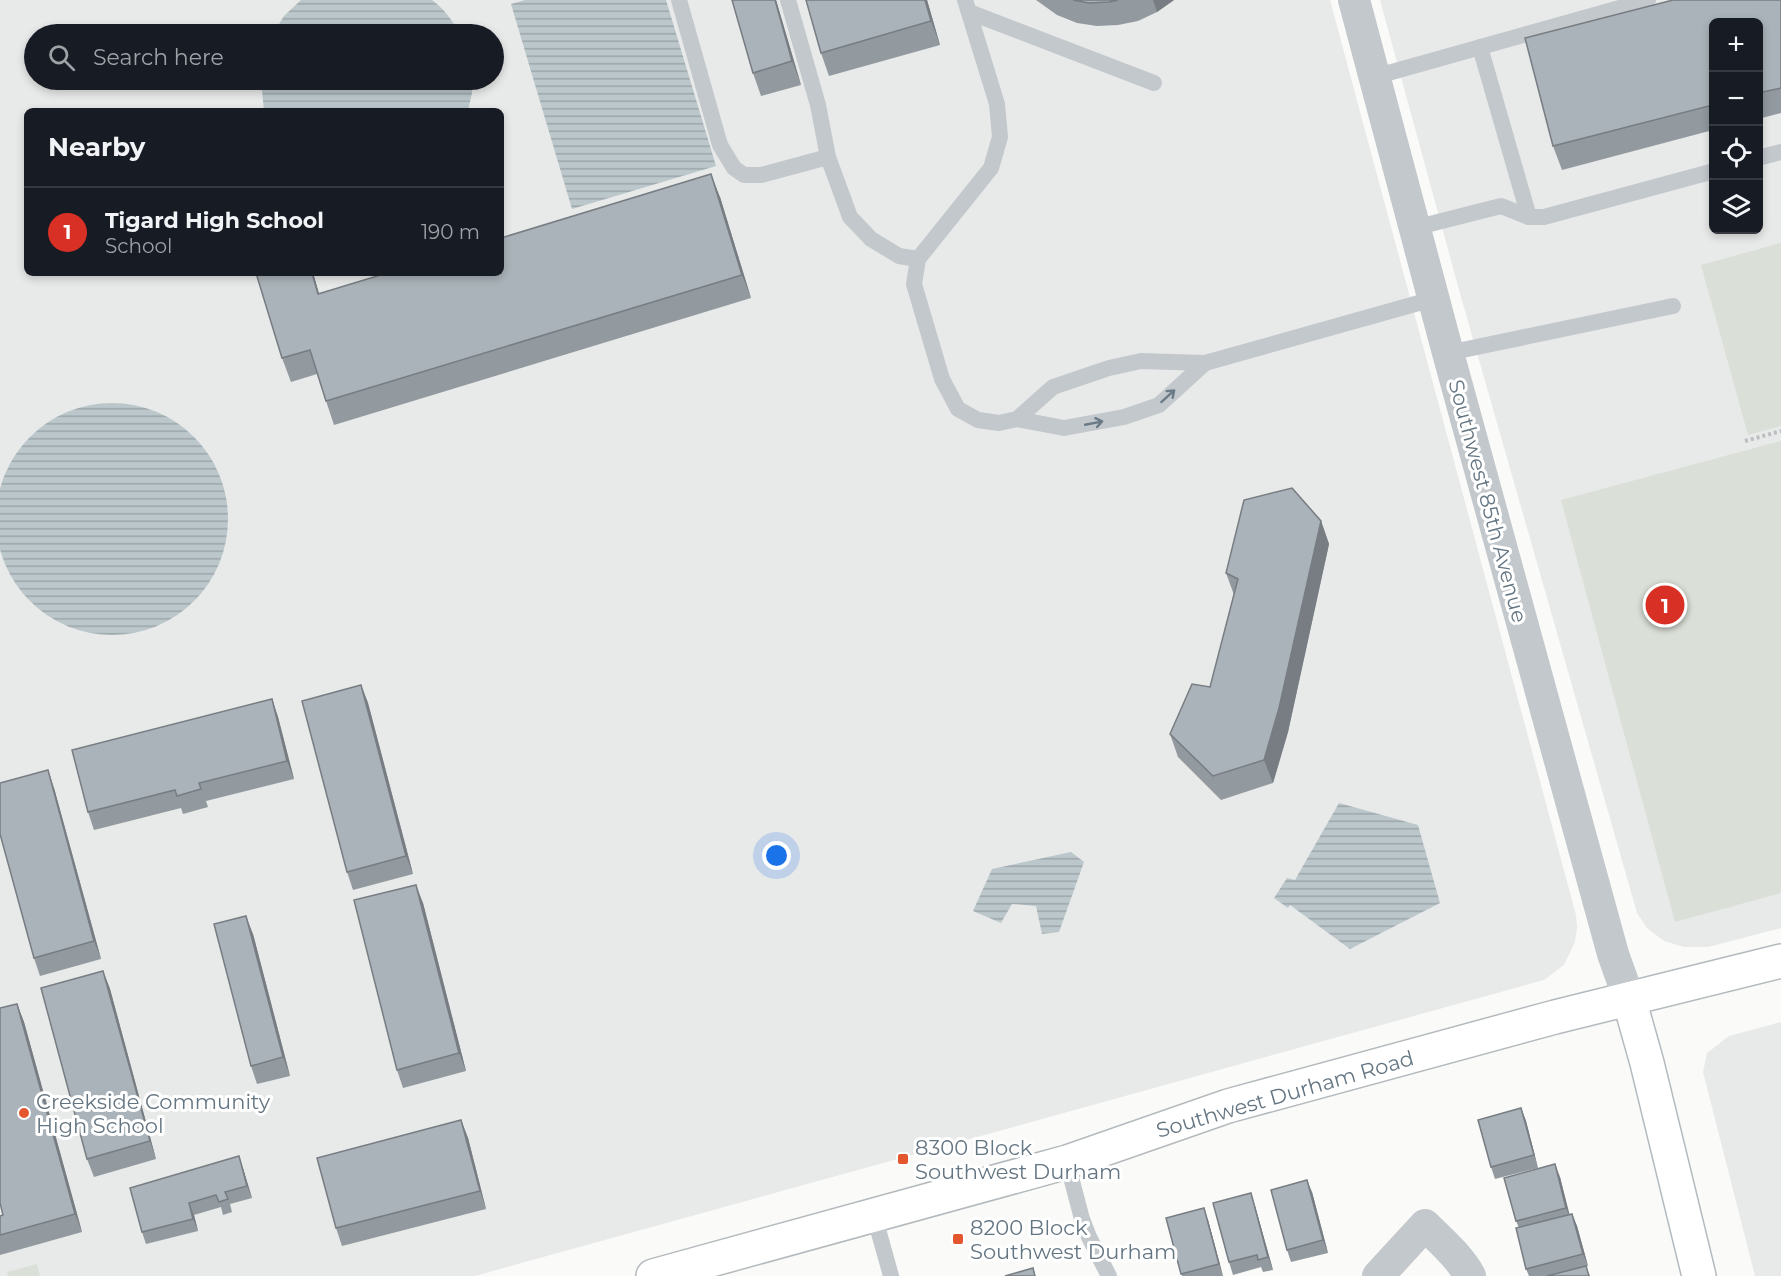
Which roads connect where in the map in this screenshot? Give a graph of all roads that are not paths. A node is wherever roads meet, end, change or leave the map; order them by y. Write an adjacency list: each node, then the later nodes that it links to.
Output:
1 (679, 0): 10 (lane)
2 (788, 0): 10 (lane)
3 (1354, 0): 7 (street, Southwest 85th Avenue)
4 (1648, 0): 6 (lane)
5 (967, 6): 8 (lane); 15 (lane)
6 (1480, 47): 7 (lane); 13 (lane)
7 (1374, 77): 14 (street, Southwest 85th Avenue)
8 (1154, 83)
9 (1781, 152): 11 (lane)
10 (828, 157): 15 (lane)
11 (1763, 157)
12 (1709, 172): 13 (lane)
13 (1529, 217): 14 (lane)
14 (1414, 228): 16 (street, Southwest 85th Avenue)
15 (918, 259): 20 (lane)
16 (1433, 299): 18 (street, Southwest 85th Avenue); 19 (lane)
17 (1673, 306): 18 (lane)
18 (1448, 353): 22 (street, Southwest 85th Avenue)
19 (1205, 363): 20 (lane); 20 (lane, one-way to 19)
20 (1017, 419)
21 (1781, 961): 22 (main road, Southwest Durham Road)
22 (1629, 999): 23 (main road, Southwest Durham Road); 30 (main road)
23 (1067, 1162): 24 (main road, Southwest Durham Road); 27 (lane)
24 (874, 1215): 25 (main road, Southwest Durham Road); 26 (lane)
25 (652, 1276)
26 (891, 1276)
27 (1109, 1276)
28 (1378, 1276): 29 (street)
29 (1470, 1276)
30 (1699, 1276)

